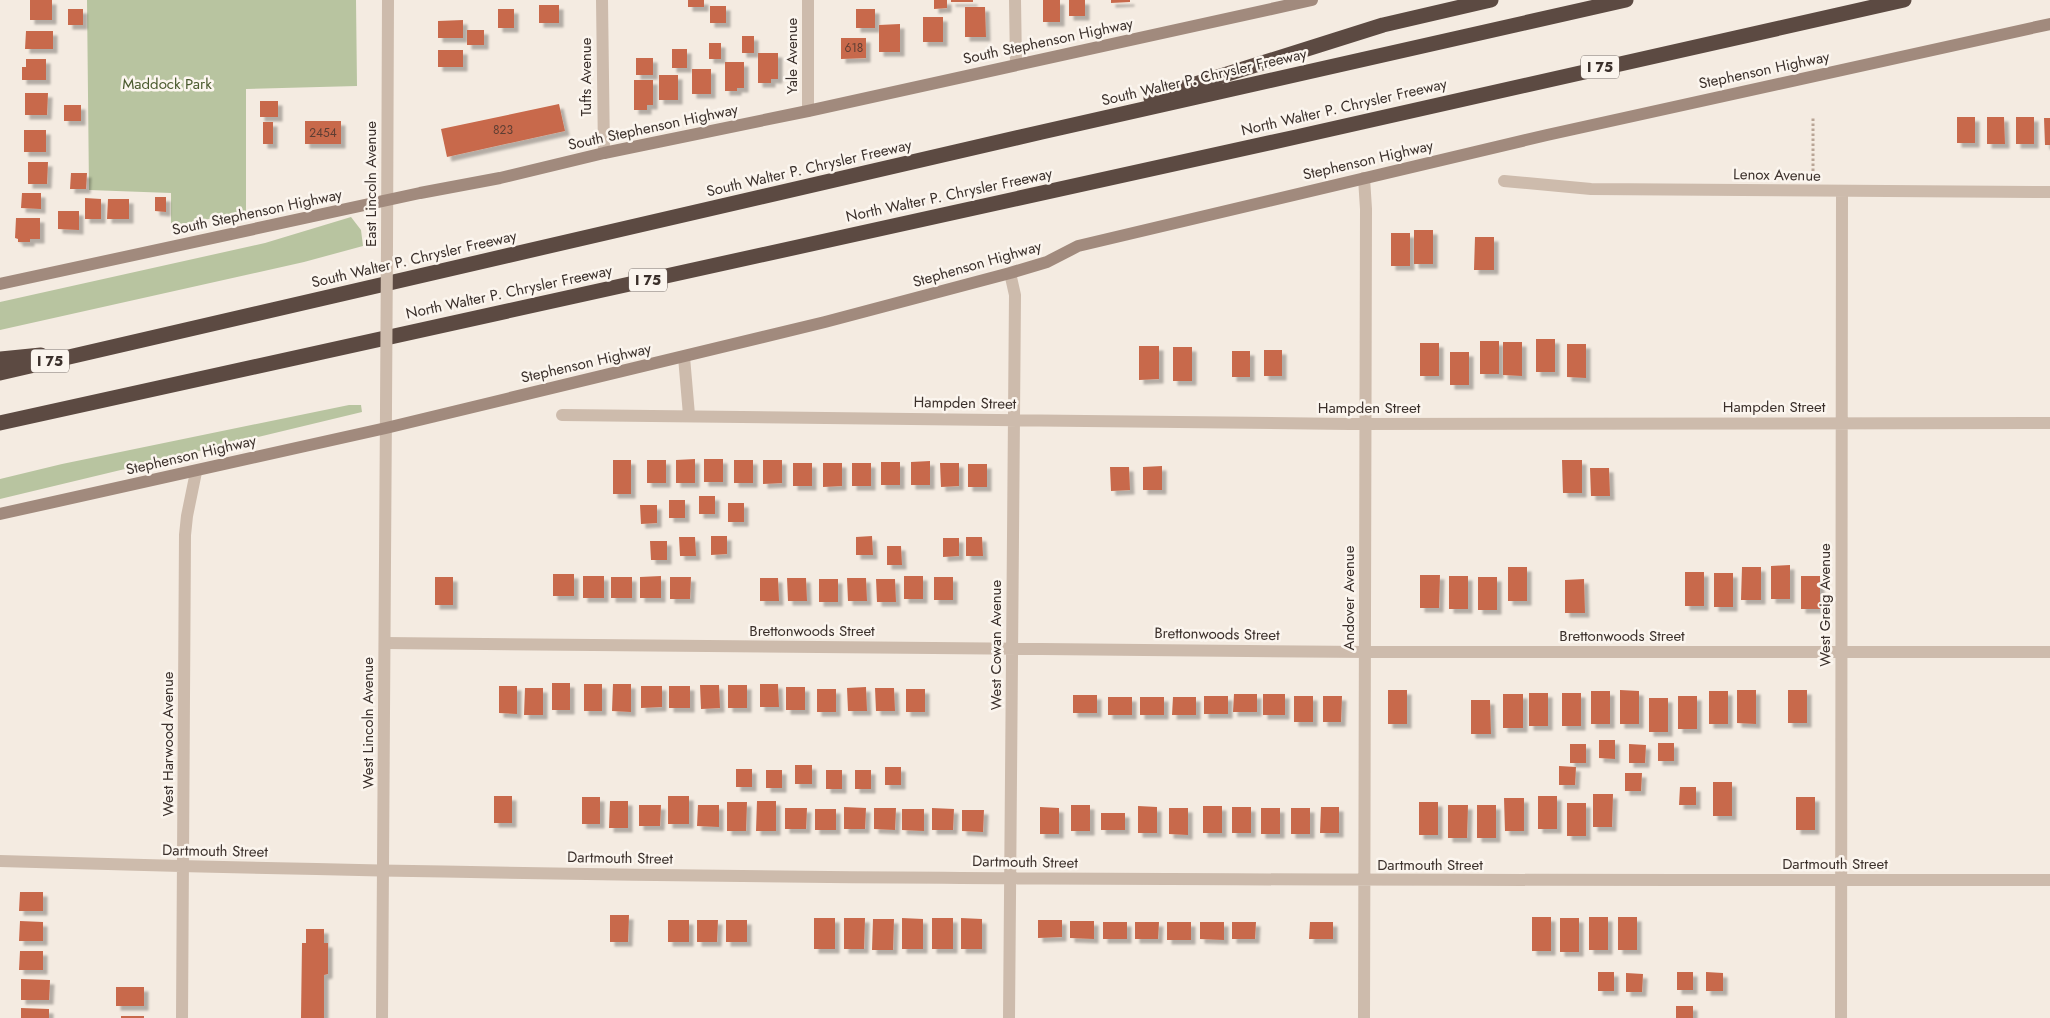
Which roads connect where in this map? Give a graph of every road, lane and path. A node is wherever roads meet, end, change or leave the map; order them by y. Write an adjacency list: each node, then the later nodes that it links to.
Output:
1 (388, 0): 20 (street, East Lincoln Avenue)
2 (602, 0): 14 (street, Tufts Avenue)
3 (808, 0): 11 (street, Yale Avenue)
4 (1016, 0): 10 (street)
5 (1312, 0): 10 (main road, South Stephenson Highway)
6 (1491, 0): 13 (highway)
7 (1626, 0): 13 (highway, South Walter P. Chrysler Freeway / I 75)
8 (1904, 0): 30 (highway, North Walter P. Chrysler Freeway / I 75)
9 (2050, 24): 16 (main road, Stephenson Highway)
10 (1016, 64): 11 (main road, South Stephenson Highway)
11 (808, 111): 14 (main road, South Stephenson Highway)
12 (1813, 116): 15 (path)
13 (1042, 132): 23 (highway, South Walter P. Chrysler Freeway / I 75)
14 (604, 153): 20 (main road, South Stephenson Highway)
15 (1813, 171)
16 (1364, 178): 21 (main road, Stephenson Highway); 33 (street, Andover Avenue)
17 (1504, 181): 18 (street, Lenox Avenue)
18 (1842, 192): 19 (street, Lenox Avenue); 31 (street, West Greig Avenue)
19 (2050, 192)
20 (388, 200): 22 (main road, South Stephenson Highway); 34 (street, East Lincoln Avenue, bridge)
21 (1010, 273): 24 (main road, Stephenson Highway); 29 (street, West Cowan Avenue)
22 (0, 284)
23 (99, 350): 25 (highway); 26 (highway, South Walter P. Chrysler Freeway / I 75)
24 (684, 357): 28 (street); 34 (main road, Stephenson Highway)
25 (0, 359)
26 (0, 373)
27 (562, 415): 28 (street, Hampden Street)
28 (689, 415): 29 (street, Hampden Street)
29 (1014, 420): 33 (street, Hampden Street); 38 (street, West Cowan Avenue)
30 (0, 423)
31 (1841, 423): 32 (street, Hampden Street); 33 (street, Hampden Street); 40 (street, West Greig Avenue)
32 (2050, 423)
33 (1365, 424): 39 (street, Andover Avenue)
34 (386, 428): 35 (main road, Stephenson Highway); 37 (street, West Lincoln Avenue)
35 (196, 472): 36 (main road, Stephenson Highway); 43 (street, West Harwood Avenue)
36 (0, 515)
37 (385, 643): 38 (street, Brettonwoods Street); 44 (street, West Lincoln Avenue)
38 (1012, 649): 39 (street, Brettonwoods Street); 45 (street, West Cowan Avenue)
39 (1365, 652): 40 (street, Brettonwoods Street); 48 (street, Andover Avenue)
40 (1841, 652): 41 (street, Brettonwoods Street); 46 (street, West Greig Avenue)
41 (2050, 652)
42 (0, 861): 43 (street, Dartmouth Street)
43 (183, 866): 44 (street, Dartmouth Street); 49 (street, West Harwood Avenue)
44 (383, 871): 45 (street, Dartmouth Street); 50 (street, West Lincoln Avenue)
45 (1011, 879): 48 (street, Dartmouth Street); 51 (street, West Cowan Avenue)
46 (1841, 880): 47 (street, Dartmouth Street); 48 (street, Dartmouth Street); 53 (street, West Greig Avenue)
47 (2050, 880)
48 (1363, 881): 52 (street, Andover Avenue)
49 (182, 1018)
50 (382, 1018)
51 (1009, 1018)
52 (1364, 1018)
53 (1841, 1018)

